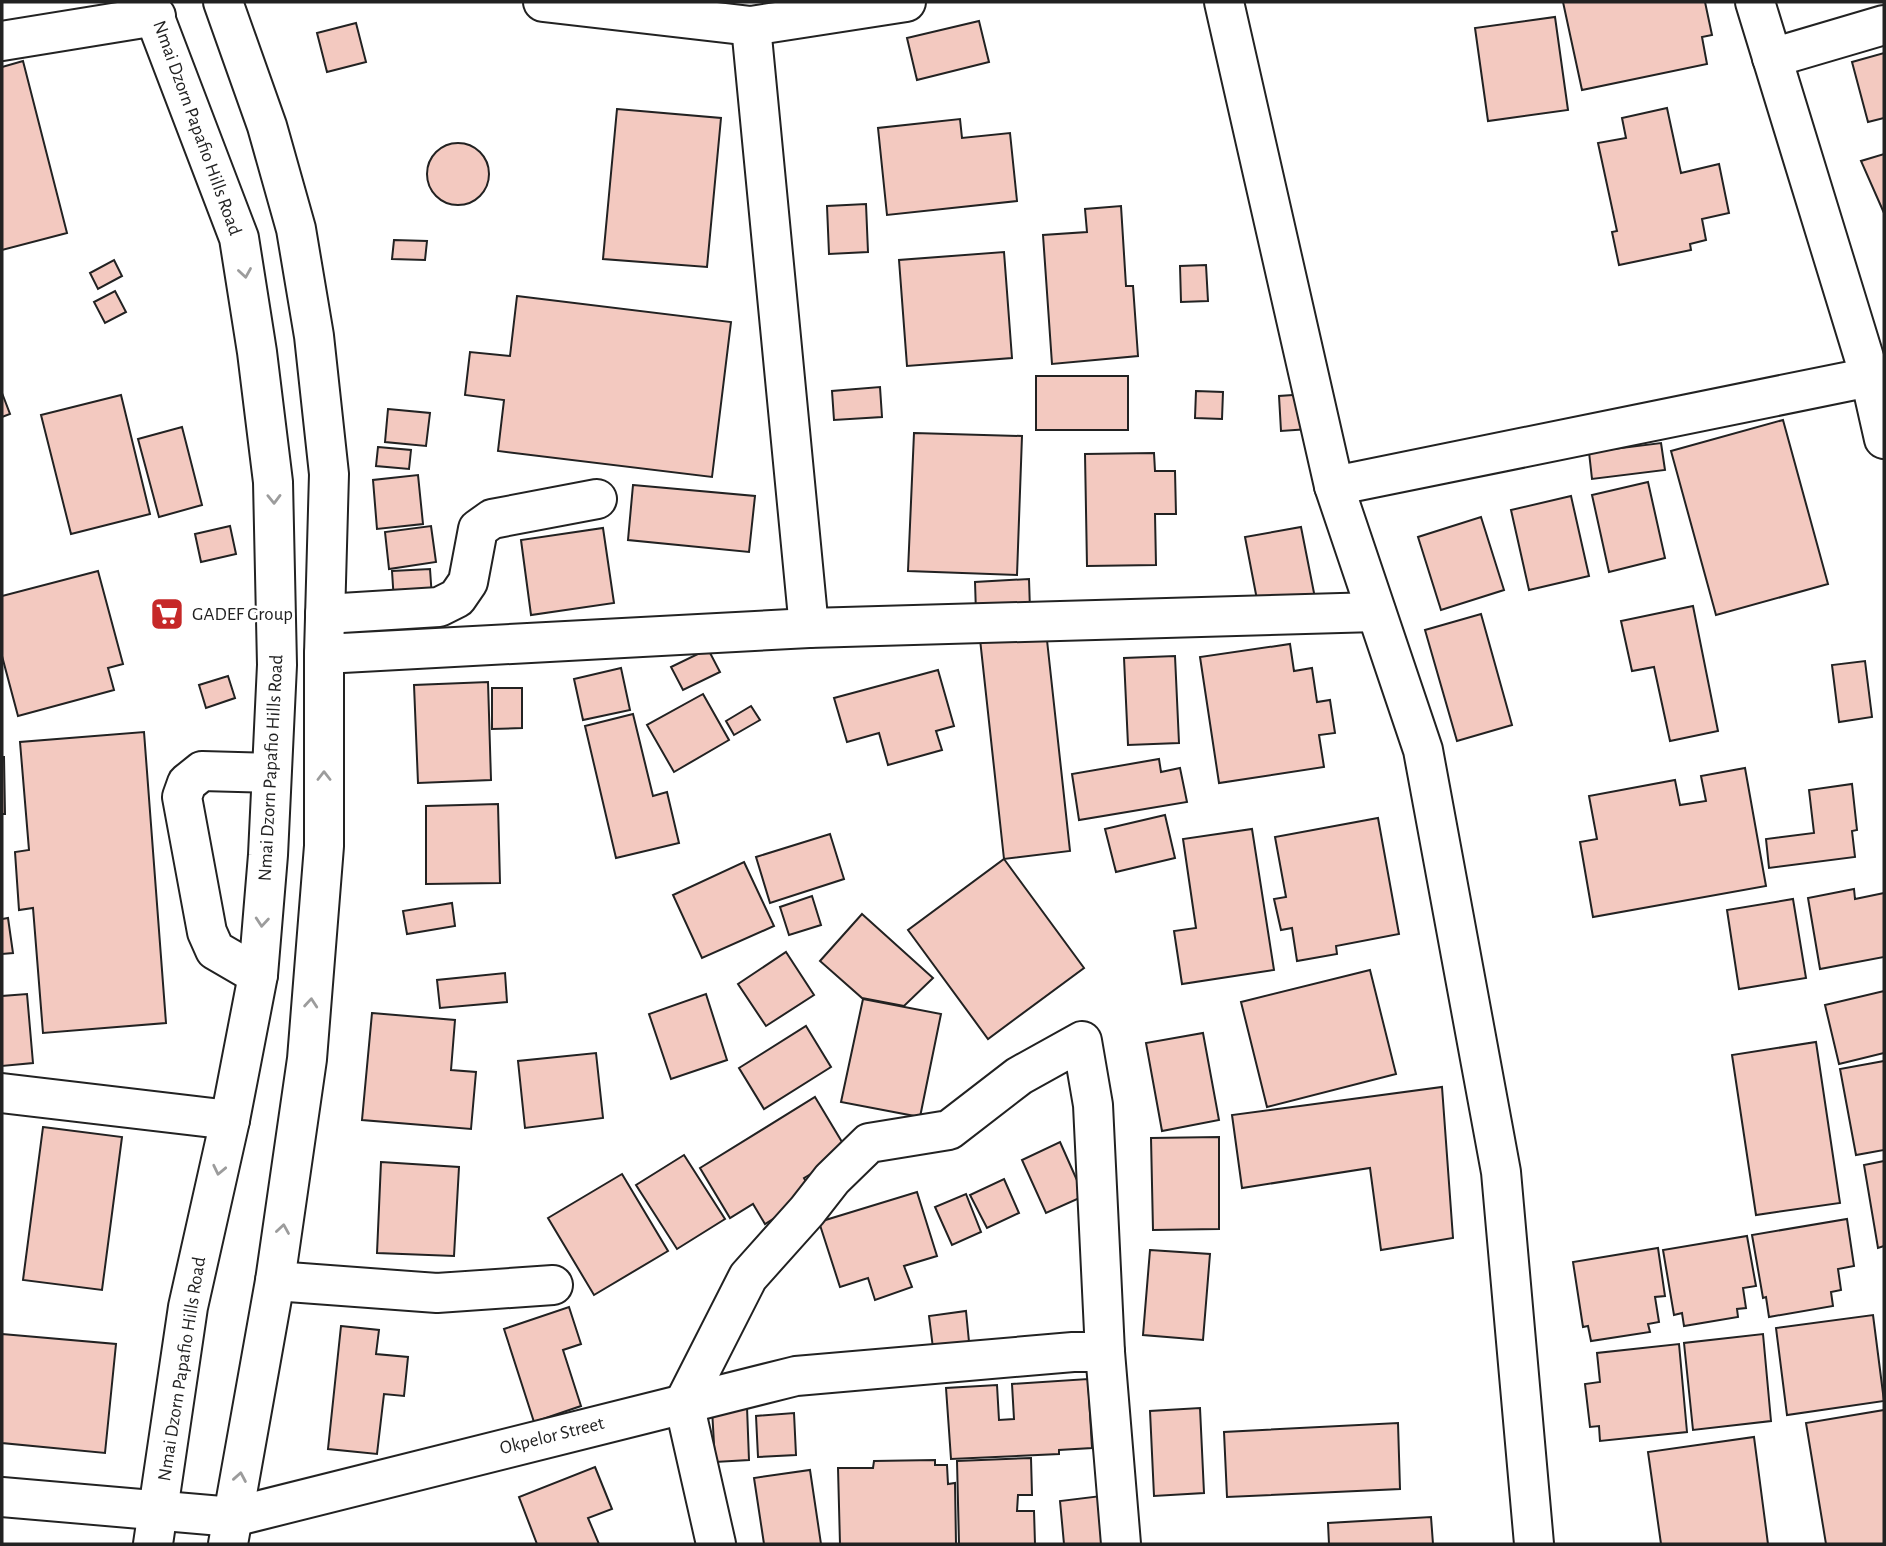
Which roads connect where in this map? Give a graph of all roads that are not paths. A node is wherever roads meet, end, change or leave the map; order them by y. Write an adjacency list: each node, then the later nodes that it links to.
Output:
1 (231, 2): 16 (street)
2 (543, 2): 8 (street)
3 (906, 2): 8 (street)
4 (1224, 2): 13 (street)
5 (1755, 2): 10 (street)
6 (152, 9): 9 (street); 19 (street, Nmai Dzorn Papafio Hills Road, one-way to 19)
7 (1884, 25): 10 (street)
8 (751, 26): 17 (street)
9 (2, 41)
10 (1772, 58): 11 (street)
11 (1870, 377): 12 (street); 13 (street)
12 (1884, 436)
13 (1334, 486): 15 (street)
14 (597, 499): 16 (street)
15 (1376, 612): 17 (street); 32 (street)
16 (325, 614): 18 (street)
17 (809, 628): 18 (street)
18 (324, 654): 23 (street, one-way to 18)
19 (271, 773): 20 (street, Nmai Dzorn Papafio Hills Road, one-way to 20); 20 (street)
20 (258, 975): 22 (street, Nmai Dzorn Papafio Hills Road)
21 (2, 1093): 22 (street)
22 (230, 1120): 28 (street, Nmai Dzorn Papafio Hills Road, one-way to 28)
23 (275, 1281): 24 (street); 29 (street, one-way to 23)
24 (553, 1285)
25 (1105, 1352): 26 (street, Okpelor Street); 26 (street); 31 (street)
26 (684, 1403): 29 (street, Okpelor Street); 30 (street)
27 (2, 1497): 28 (street, Okpelor Street)
28 (156, 1527): 29 (street, Okpelor Street)
29 (230, 1531)
30 (716, 1544)
31 (1121, 1544)
32 (1534, 1544)

